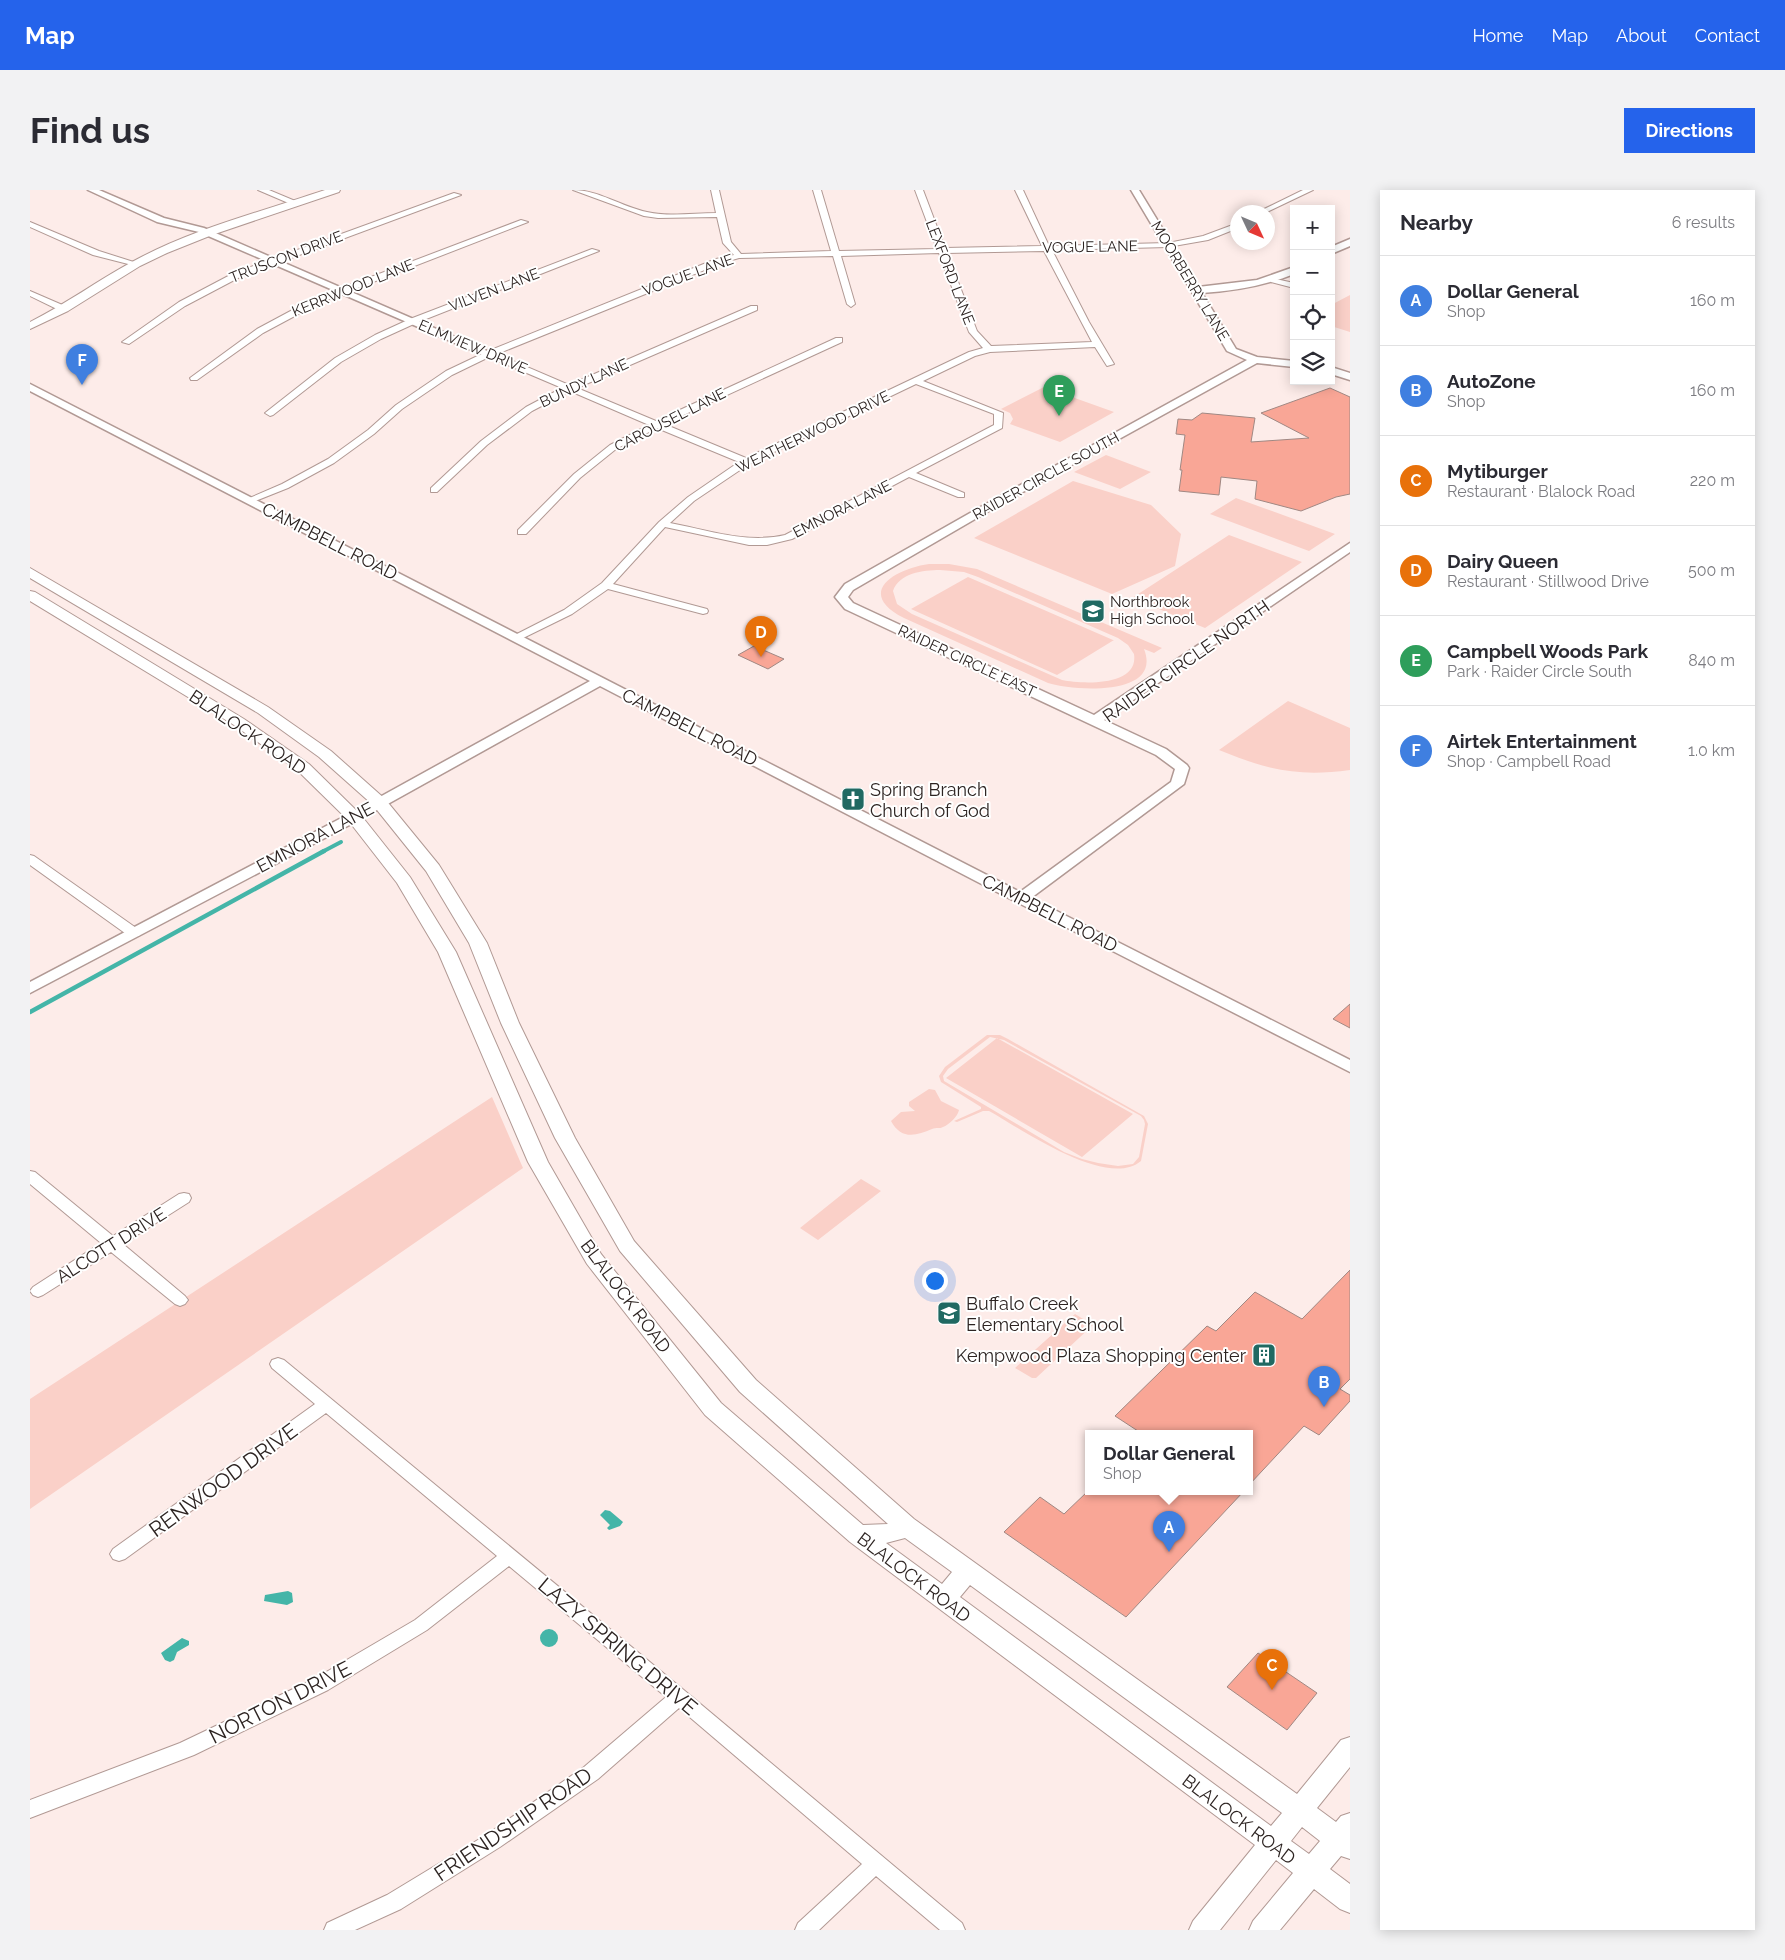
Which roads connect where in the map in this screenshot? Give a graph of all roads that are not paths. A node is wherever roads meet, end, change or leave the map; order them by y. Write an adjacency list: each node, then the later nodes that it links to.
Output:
1 (92, 190): 20 (street, ELMVIEW DRIVE)
2 (262, 190): 13 (street)
3 (320, 190): 13 (main road)
4 (335, 190): 13 (main road)
5 (578, 190): 16 (street)
6 (716, 190): 16 (street)
7 (817, 190): 27 (street)
8 (919, 190): 26 (street, LEXFORD LANE)
9 (1018, 190): 23 (street)
10 (1135, 190): 22 (street, MOORBERRY LANE)
11 (1308, 190): 14 (street)
12 (457, 195): 29 (street, TRUSCON DRIVE)
13 (292, 202): 20 (main road)
14 (1275, 206)
15 (168, 212): 20 (street, ELMVIEW DRIVE)
16 (720, 215): 28 (street)
17 (524, 222): 34 (street, KERRWOOD LANE)
18 (30, 224): 30 (street)
19 (1230, 228): 22 (street, VOGUE LANE)
20 (204, 232): 29 (street, ELMVIEW DRIVE); 30 (main road)
21 (1350, 242): 24 (street)
22 (1168, 245): 23 (street, VOGUE LANE); 35 (street, MOORBERRY LANE)
23 (1047, 248): 26 (street, VOGUE LANE); 45 (street)
24 (1333, 250)
25 (595, 251): 41 (street, VILVEN LANE)
26 (943, 251): 27 (street, VOGUE LANE); 46 (street, LEXFORD LANE)
27 (835, 253): 28 (street, VOGUE LANE); 37 (street)
28 (739, 256): 47 (street, VOGUE LANE)
29 (271, 261): 34 (street, ELMVIEW DRIVE); 44 (street, TRUSCON DRIVE)
30 (131, 263): 38 (main road)
31 (1290, 272): 32 (street)
32 (1274, 280): 33 (street); 35 (street)
33 (1290, 285)
34 (341, 290): 41 (street, ELMVIEW DRIVE); 53 (street, KERRWOOD LANE)
35 (1195, 290): 48 (street, MOORBERRY LANE)
36 (30, 293): 38 (street)
37 (851, 304)
38 (60, 307): 40 (main road); 42 (main road)
39 (754, 308): 56 (street, BUNDY LANE)
40 (30, 319)
41 (413, 321): 47 (street, ELMVIEW DRIVE); 57 (street, VILVEN LANE)
42 (30, 326)
43 (839, 340): 58 (street, CAROUSEL LANE)
44 (126, 342)
45 (1098, 344): 46 (street, WEATHERWOOD DRIVE); 49 (street)
46 (989, 350): 54 (street, WEATHERWOOD DRIVE)
47 (489, 354): 56 (street, ELMVIEW DRIVE); 63 (street, VOGUE LANE)
48 (1255, 360): 50 (street, MOORBERRY LANE); 70 (street, RAIDER CIRCLE SOUTH)
49 (1110, 364)
50 (1290, 364)
51 (1335, 371): 52 (street)
52 (1350, 377)
53 (194, 378)
54 (916, 381): 59 (street, WEATHERWOOD DRIVE); 60 (street, EMNORA LANE)
55 (30, 387): 63 (street, CAMPBELL ROAD)
56 (568, 388): 58 (street, ELMVIEW DRIVE); 61 (street, BUNDY LANE)
57 (270, 413)
58 (655, 425): 59 (street, ELMVIEW DRIVE); 65 (street, CAROUSEL LANE)
59 (746, 462): 64 (street, WEATHERWOOD DRIVE)
60 (910, 474): 62 (street); 64 (street, EMNORA LANE)
61 (434, 490)
62 (961, 495)
63 (250, 500): 74 (street, CAMPBELL ROAD)
64 (662, 524): 68 (street, WEATHERWOOD DRIVE)
65 (522, 532)
66 (1350, 547): 78 (street, RAIDER CIRCLE NORTH)
67 (30, 572): 71 (main road, BLALOCK ROAD)
68 (606, 585): 72 (street); 74 (street, WEATHERWOOD DRIVE)
69 (30, 595): 73 (main road, BLALOCK ROAD)
70 (841, 597): 78 (street, RAIDER CIRCLE EAST)
71 (93, 610): 73 (main road); 75 (main road, BLALOCK ROAD)
72 (703, 611)
73 (69, 619): 77 (main road, BLALOCK ROAD)
74 (517, 638): 76 (street, CAMPBELL ROAD)
75 (208, 677): 77 (main road); 79 (main road, BLALOCK ROAD)
76 (598, 681): 79 (street, EMNORA LANE); 82 (street, CAMPBELL ROAD)
77 (182, 687): 80 (main road, BLALOCK ROAD)
78 (1096, 720): 82 (street, RAIDER CIRCLE NORTH)
79 (379, 802): 80 (street, EMNORA LANE); 93 (main road, BLALOCK ROAD)
80 (354, 816): 83 (street, EMNORA LANE); 94 (main road, BLALOCK ROAD)
81 (30, 859): 83 (street)
82 (1022, 898): 85 (street, CAMPBELL ROAD)
83 (134, 933): 84 (street, EMNORA LANE)
84 (30, 988)
85 (1350, 1067)
86 (30, 1176): 88 (street)
87 (184, 1198): 88 (street, ALCOTT DRIVE)
88 (113, 1244): 89 (street, ALCOTT DRIVE); 90 (street)
89 (38, 1291)
90 (180, 1300)
91 (278, 1364): 92 (street, LAZY SPRING DRIVE)
92 (326, 1405): 95 (street, RENWOOD DRIVE); 96 (street, LAZY SPRING DRIVE)
93 (906, 1526): 94 (main road); 97 (main road, BLALOCK ROAD)
94 (858, 1535): 98 (main road, BLALOCK ROAD)
95 (119, 1554)
96 (510, 1556): 99 (street, LAZY SPRING DRIVE); 101 (street, NORTON DRIVE)
97 (968, 1571): 98 (main road); 102 (main road, BLALOCK ROAD)
98 (944, 1599): 104 (main road, BLALOCK ROAD)
99 (679, 1697): 105 (street, LAZY SPRING DRIVE); 108 (street, FRIENDSHIP ROAD)
100 (1350, 1748): 102 (main road)
101 (30, 1810)
102 (1299, 1811): 103 (main road, BLALOCK ROAD); 104 (main road)
103 (1346, 1837): 106 (main road)
104 (1273, 1844): 106 (main road, BLALOCK ROAD); 111 (main road)
105 (875, 1864): 109 (street); 110 (street, LAZY SPRING DRIVE)
106 (1311, 1873): 107 (main road, BLALOCK ROAD); 112 (main road)
107 (1350, 1900)
108 (334, 1930)
109 (805, 1930)
110 (955, 1930)
111 (1203, 1930)
112 (1263, 1930)

